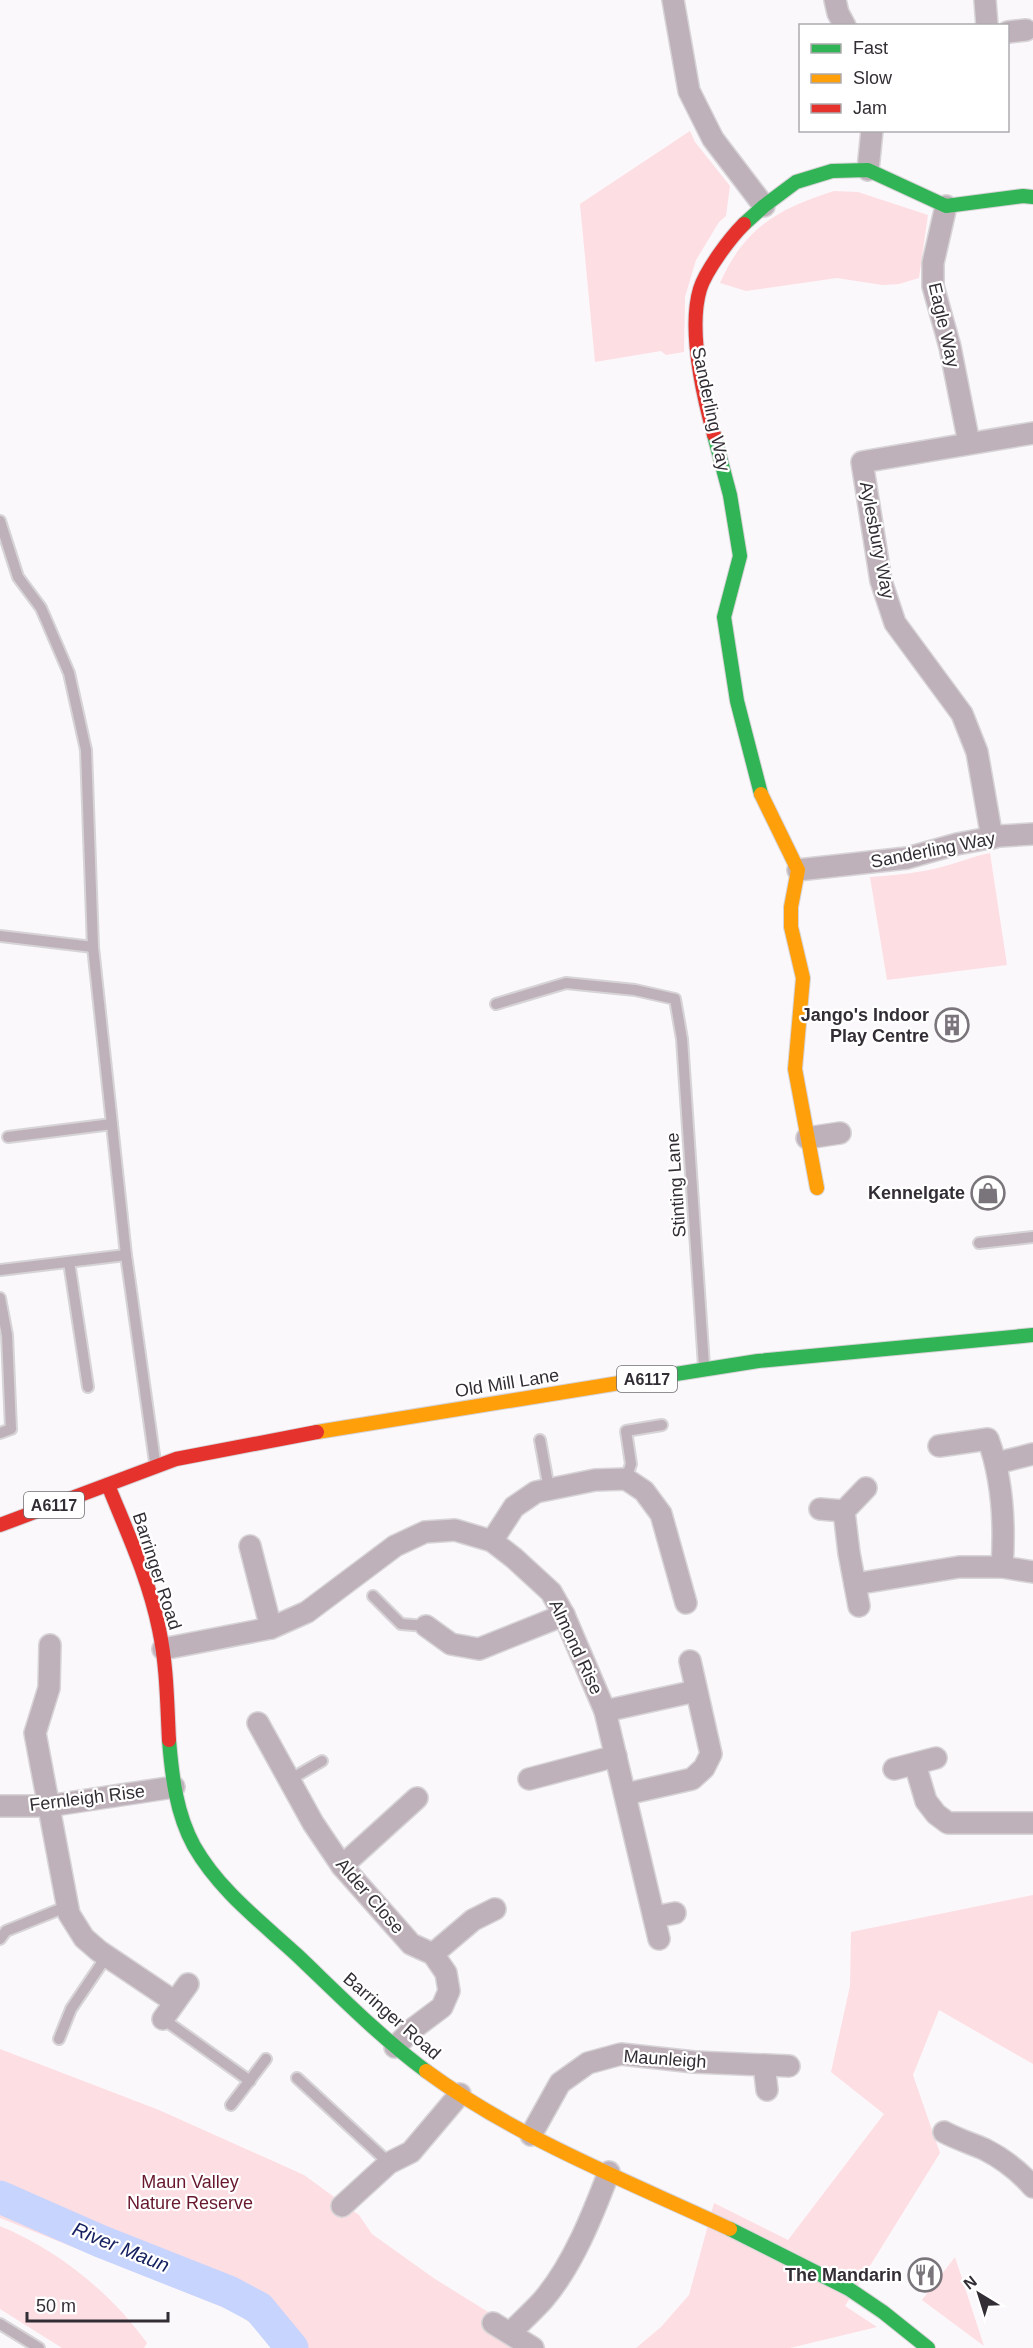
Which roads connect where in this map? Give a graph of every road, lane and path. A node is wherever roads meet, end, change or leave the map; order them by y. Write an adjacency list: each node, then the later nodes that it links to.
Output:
1 (674, 0): 9 (street)
2 (834, 0): 4 (street)
3 (985, 0): 5 (street)
4 (844, 24)
5 (987, 24)
6 (872, 132): 7 (street)
7 (868, 170): 9 (street, Sanderling Way); 10 (street, Sanderling Way)
8 (1033, 197): 10 (street)
9 (764, 206): 16 (street, Sanderling Way)
10 (946, 206): 12 (street, Eagle Way)
11 (1033, 433): 12 (street, Aylesbury Way)
12 (969, 443): 15 (street, Aylesbury Way)
13 (0, 521): 18 (lane)
14 (1033, 834): 15 (street, Sanderling Way)
15 (992, 838): 16 (street, Sanderling Way)
16 (798, 870): 23 (street)
17 (0, 936): 18 (lane)
18 (93, 947): 20 (lane)
19 (496, 1004): 33 (lane, Stinting Lane)
20 (112, 1124): 22 (lane); 27 (lane)
21 (840, 1133): 23 (street)
22 (8, 1137)
23 (807, 1138): 24 (street)
24 (816, 1188)
25 (1033, 1237): 26 (lane)
26 (979, 1243)
27 (126, 1255): 28 (lane); 41 (lane)
28 (69, 1262): 29 (lane); 34 (lane)
29 (0, 1270)
30 (0, 1298): 32 (lane)
31 (1033, 1335): 33 (street, Old Mill Lane / A6117)
32 (4, 1336): 36 (lane)
33 (705, 1370): 41 (street, Old Mill Lane / A6117)
34 (88, 1387)
35 (662, 1425): 42 (lane)
36 (0, 1433)
37 (540, 1440): 45 (lane)
38 (939, 1446): 40 (street)
39 (1033, 1454): 40 (street)
40 (997, 1463): 51 (street)
41 (156, 1466): 43 (street, Old Mill Lane / A6117)
42 (626, 1479): 45 (street); 55 (street)
43 (108, 1485): 48 (street, Old Mill Lane / A6117); 61 (street, Barringer Road)
44 (866, 1488): 47 (street)
45 (549, 1489): 49 (street)
46 (820, 1509): 47 (street)
47 (844, 1511): 53 (street)
48 (0, 1525)
49 (492, 1540): 57 (street, Almond Rise); 59 (street, Almond Rise)
50 (250, 1546): 59 (street)
51 (1002, 1567): 52 (street); 53 (street)
52 (1033, 1572)
53 (855, 1584): 56 (street)
54 (373, 1596): 58 (lane)
55 (686, 1603)
56 (859, 1606)
57 (564, 1615): 58 (street); 64 (street, Almond Rise)
58 (426, 1626)
59 (271, 1628): 61 (street, Almond Rise)
60 (50, 1645): 77 (street)
61 (163, 1649): 73 (street, Barringer Road)
62 (690, 1661): 63 (street)
63 (696, 1691): 64 (street); 74 (street)
64 (605, 1711): 66 (street, Almond Rise)
65 (258, 1723): 72 (street, Alder Close)
66 (616, 1756): 71 (street); 74 (street, Almond Rise)
67 (936, 1758): 69 (street)
68 (322, 1761): 72 (lane)
69 (915, 1764): 70 (street); 78 (street)
70 (894, 1769)
71 (529, 1779)
72 (289, 1780): 79 (street, Alder Close)
73 (174, 1787): 77 (street, Fernleigh Rise); 92 (street, Barringer Road)
74 (626, 1794): 83 (street, Almond Rise)
75 (417, 1798): 79 (street)
76 (0, 1806): 77 (street, Fernleigh Rise)
77 (48, 1806): 80 (street)
78 (1033, 1823)
79 (342, 1866): 86 (street, Alder Close)
80 (68, 1906): 84 (lane); 87 (street)
81 (495, 1908): 86 (street)
82 (675, 1913): 83 (street)
83 (654, 1917): 85 (street, Almond Rise)
84 (0, 1939)
85 (659, 1939)
86 (433, 1954): 92 (street)
87 (106, 1957): 89 (street); 91 (lane)
88 (188, 1984): 89 (street)
89 (175, 2002): 90 (street)
90 (163, 2019): 97 (lane)
91 (59, 2039)
92 (395, 2047): 99 (street, Barringer Road)
93 (266, 2059): 97 (lane)
94 (764, 2065): 95 (street, Maunleigh); 98 (street); 101 (street, Maunleigh)
95 (789, 2066)
96 (297, 2078): 103 (lane)
97 (250, 2080): 100 (lane)
98 (767, 2090)
99 (460, 2094): 101 (street, Barringer Road); 103 (street)
100 (231, 2105)
101 (531, 2135): 104 (street, Barringer Road)
102 (952, 2144): 105 (street)
103 (389, 2163): 106 (street)
104 (609, 2172): 109 (street); 110 (street, Barringer Road)
105 (1033, 2187)
106 (342, 2206)
107 (0, 2324): 108 (lane)
108 (39, 2348)
109 (533, 2348)
110 (928, 2348)

